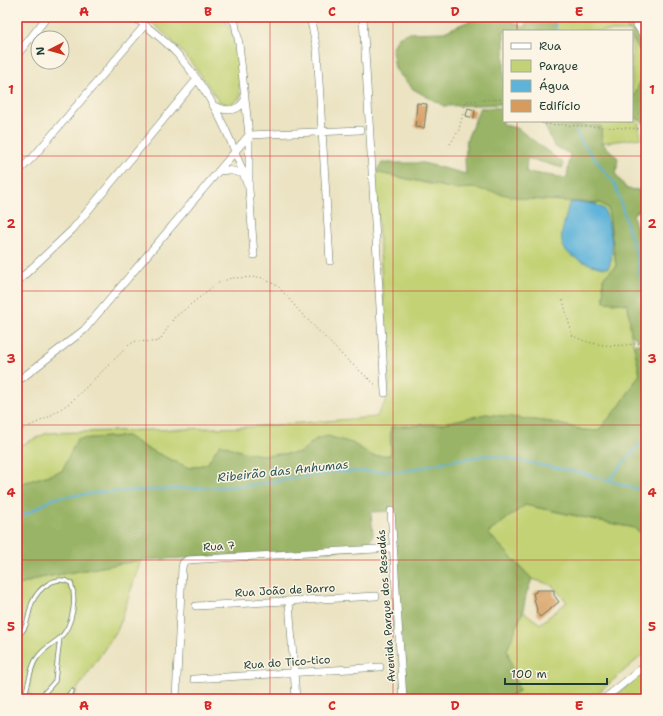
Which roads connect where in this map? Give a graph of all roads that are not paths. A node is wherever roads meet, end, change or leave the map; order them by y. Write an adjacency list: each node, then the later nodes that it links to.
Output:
1 (47, 17): 9 (street)
2 (134, 17): 7 (street)
3 (230, 17): 11 (street)
4 (310, 17): 14 (street)
5 (363, 17): 25 (street)
6 (632, 17): 8 (street)
7 (145, 25): 10 (street); 18 (street)
8 (646, 39)
9 (17, 56)
10 (197, 79): 12 (street); 23 (street)
11 (245, 100): 12 (street); 15 (street)
12 (214, 106): 16 (street)
13 (360, 130): 14 (street)
14 (321, 132): 15 (street); 22 (street)
15 (249, 135): 16 (street); 20 (street)
16 (236, 152): 17 (street); 19 (street)
17 (219, 171): 19 (street); 24 (street)
18 (17, 173)
19 (244, 174): 20 (street)
20 (249, 189): 21 (street)
21 (254, 255)
22 (330, 261)
23 (17, 282)
24 (17, 378)
25 (385, 393)
26 (391, 511): 27 (street, Avenida Parque dos Resedás)
27 (393, 548): 42 (street, Rua 7); 44 (street, Avenida Parque dos Resedás)
28 (376, 596): 29 (street, Rua João de Barro)
29 (289, 601): 30 (street, Rua João de Barro); 35 (street)
30 (196, 606)
31 (17, 636): 32 (lane)
32 (60, 637): 38 (lane); 40 (lane)
33 (646, 665): 45 (street)
34 (380, 667): 35 (street, Rua do Tico-tico)
35 (294, 672): 36 (street, Rua do Tico-tico); 43 (street)
36 (194, 679)
37 (72, 691): 41 (lane)
38 (26, 692): 39 (lane); 40 (lane)
39 (23, 699)
40 (39, 699)
41 (65, 699)
42 (176, 699)
43 (296, 699)
44 (403, 699)
45 (604, 699)

